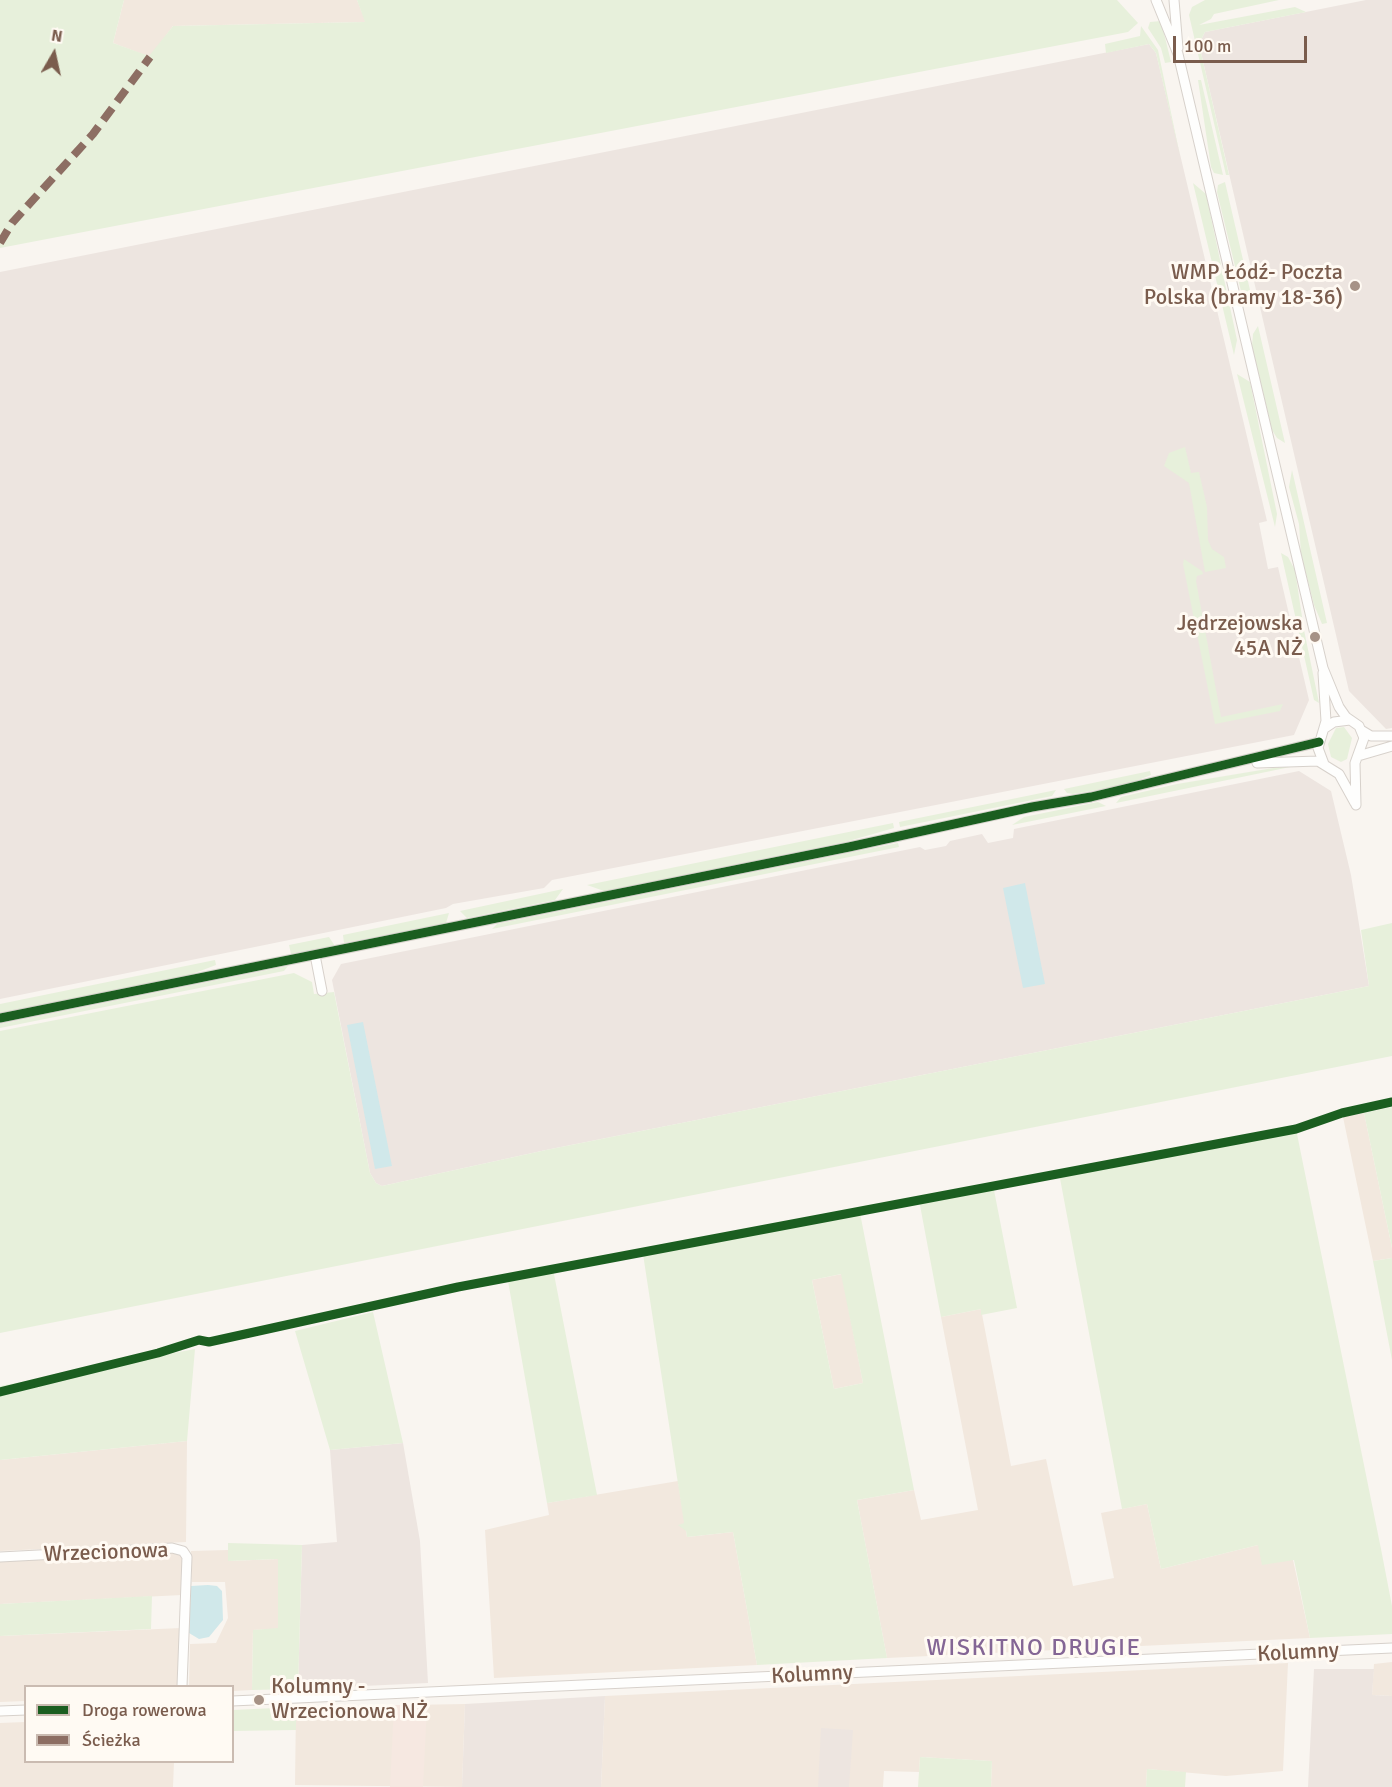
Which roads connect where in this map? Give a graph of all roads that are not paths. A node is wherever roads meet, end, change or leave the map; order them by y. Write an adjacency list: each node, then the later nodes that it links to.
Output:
1 (1156, 0): 3 (street)
2 (1174, 0): 3 (street)
3 (1178, 54): 4 (street)
4 (1323, 668): 5 (street); 6 (street)
5 (1350, 720): 6 (street); 7 (street)
6 (1325, 728): 9 (street)
7 (1361, 730): 8 (street); 11 (street)
8 (1392, 736)
9 (1319, 742): 12 (street); 13 (street)
10 (1392, 746): 11 (street)
11 (1357, 760): 14 (street); 14 (street)
12 (1236, 764): 13 (street); 15 (street)
13 (1324, 764): 14 (street)
14 (1335, 771)
15 (315, 955): 16 (street); 17 (street)
16 (322, 991)
17 (0, 1018)
18 (0, 1557): 20 (street, Wrzecionowa)
19 (1392, 1648): 21 (street, Kolumny)
20 (182, 1685)
21 (234, 1701)
22 (24, 1710): 23 (street)
23 (0, 1711)

